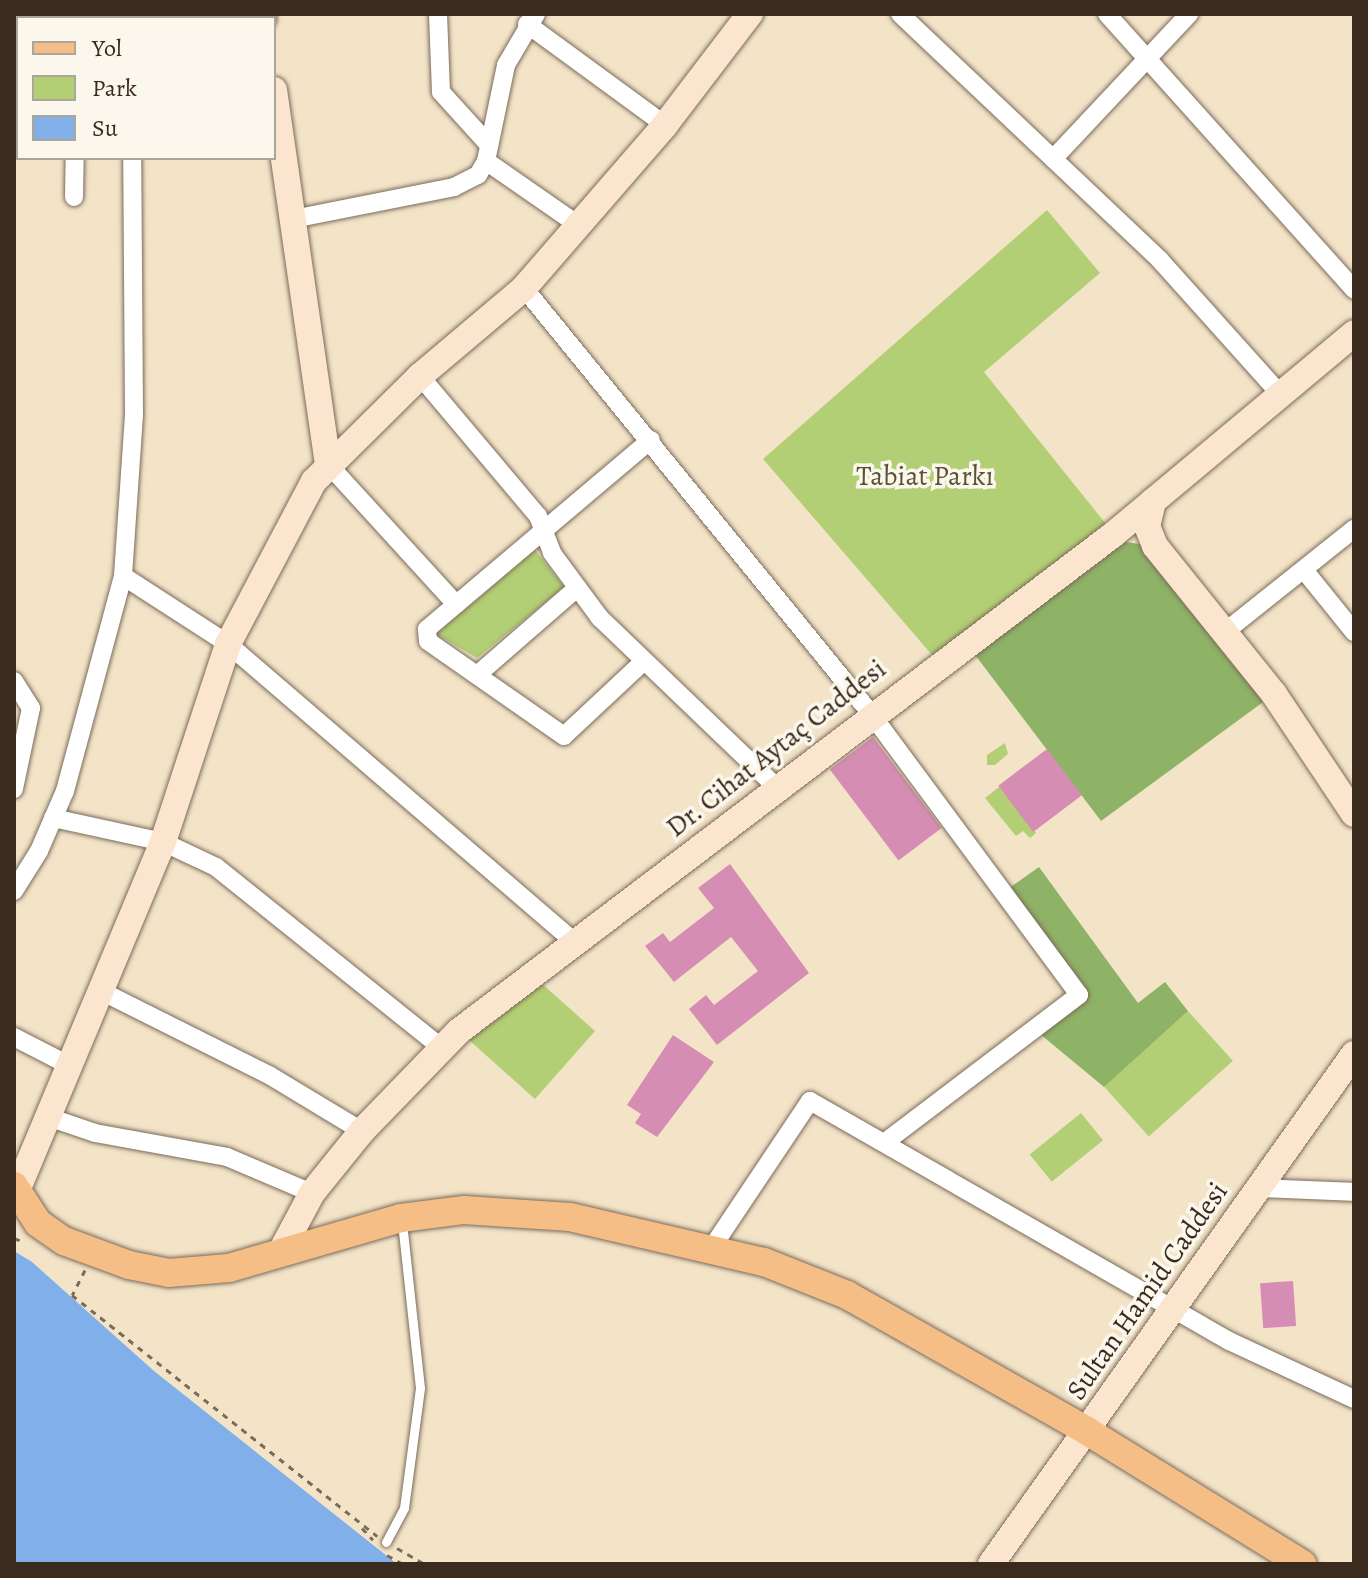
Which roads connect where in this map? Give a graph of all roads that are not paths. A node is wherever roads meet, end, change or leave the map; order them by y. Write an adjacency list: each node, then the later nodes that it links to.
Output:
1 (438, 14): 10 (street)
2 (750, 14): 9 (street)
3 (900, 14): 11 (street)
4 (1107, 14): 7 (street)
5 (1189, 14): 7 (street)
6 (531, 19): 9 (street); 10 (street)
7 (1145, 58): 11 (street); 18 (street)
8 (276, 104): 15 (street)
9 (665, 125): 16 (street)
10 (487, 153): 15 (street); 16 (street)
11 (1053, 159): 21 (street)
12 (75, 160): 14 (street)
13 (132, 160): 30 (street)
14 (74, 197)
15 (293, 219): 23 (street)
16 (578, 225): 17 (street)
17 (524, 288): 20 (street); 22 (street)
18 (1354, 289)
19 (1354, 333): 21 (street, Dr. Cihat Aytaç Caddesi)
20 (420, 376): 23 (street); 26 (street)
21 (1282, 396): 24 (street, Dr. Cihat Aytaç Caddesi)
22 (651, 440): 26 (street); 39 (street)
23 (328, 464): 32 (street); 35 (street)
24 (1153, 501): 27 (street); 28 (street, Dr. Cihat Aytaç Caddesi)
25 (1354, 529): 29 (street)
26 (544, 531): 31 (street); 32 (street)
27 (1155, 546): 28 (street); 33 (street)
28 (1096, 547): 39 (street, Dr. Cihat Aytaç Caddesi)
29 (1304, 570): 33 (street); 34 (street)
30 (123, 576): 35 (street); 43 (street)
31 (577, 588): 36 (street); 37 (street)
32 (456, 604): 37 (street)
33 (1226, 631): 42 (street)
34 (1354, 632)
35 (228, 644): 44 (street); 46 (street)
36 (643, 662): 37 (street); 40 (street)
37 (477, 675)
38 (14, 681): 41 (street)
39 (872, 715): 40 (street, Dr. Cihat Aytaç Caddesi); 54 (street)
40 (777, 788): 46 (street, Dr. Cihat Aytaç Caddesi)
41 (14, 789)
42 (1354, 814)
43 (53, 818): 44 (street); 45 (street)
44 (163, 842): 47 (street); 49 (street)
45 (14, 891)
46 (575, 942): 49 (street, Dr. Cihat Aytaç Caddesi)
47 (103, 992): 51 (street); 53 (street)
48 (14, 1037): 51 (street)
49 (441, 1047): 53 (street, Dr. Cihat Aytaç Caddesi)
50 (1354, 1054): 55 (street, Sultan Hamid Caddesi)
51 (72, 1067): 52 (street)
52 (51, 1118): 56 (street); 58 (street)
53 (362, 1131): 58 (street, Dr. Cihat Aytaç Caddesi)
54 (885, 1142): 60 (street); 62 (street)
55 (1259, 1188): 57 (street); 62 (street, Sultan Hamid Caddesi)
56 (15, 1191): 61 (main road)
57 (1354, 1192)
58 (312, 1193): 61 (street, Dr. Cihat Aytaç Caddesi)
59 (401, 1218): 60 (main road); 61 (main road); 65 (lane)
60 (711, 1249): 64 (main road)
61 (280, 1253)
62 (1174, 1309): 63 (street); 64 (street, Sultan Hamid Caddesi)
63 (1354, 1399)
64 (1087, 1431): 66 (street, Sultan Hamid Caddesi); 67 (main road)
65 (386, 1542)
66 (991, 1564)
67 (1302, 1564)

